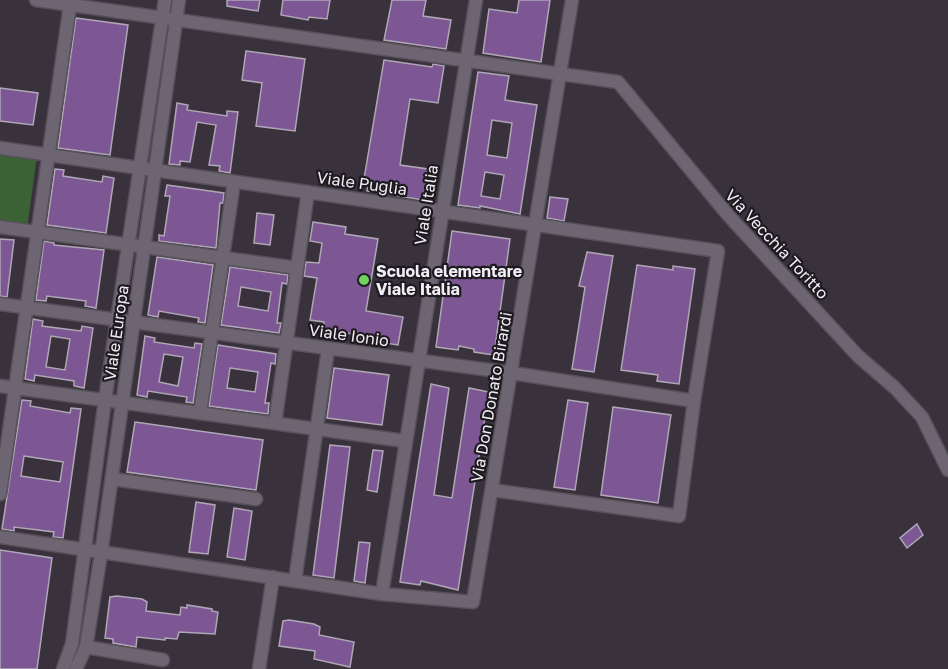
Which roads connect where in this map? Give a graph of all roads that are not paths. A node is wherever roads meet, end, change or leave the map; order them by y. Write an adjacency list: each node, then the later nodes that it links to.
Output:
1 (36, 0): 6 (street, Via Vecchia Toritto)
2 (165, 0): 7 (street, Viale Europa)
3 (179, 0): 8 (street, Viale Europa)
4 (476, 0): 9 (street, Viale Italia)
5 (572, 0): 10 (street, Via Don Donato Birardi)
6 (70, 5): 7 (street, Via Vecchia Toritto); 12 (street)
7 (163, 19): 8 (street, Via Vecchia Toritto); 13 (street, Viale Europa)
8 (176, 21): 9 (street, Via Vecchia Toritto); 14 (street, Viale Europa)
9 (467, 60): 10 (street, Via Vecchia Toritto); 17 (street, Viale Italia)
10 (561, 75): 18 (street, Via Don Donato Birardi); 43 (street, Via Vecchia Toritto)
11 (0, 148): 12 (street, Viale Puglia)
12 (50, 156): 13 (street, Viale Puglia); 20 (street)
13 (141, 169): 14 (street, Viale Puglia); 21 (street, Viale Europa)
14 (155, 171): 15 (street, Viale Puglia); 22 (street, Viale Europa)
15 (234, 182): 16 (street, Viale Puglia); 23 (street)
16 (308, 192): 17 (street, Viale Puglia); 24 (street)
17 (441, 211): 18 (street, Viale Puglia); 32 (street, Viale Italia)
18 (536, 226): 33 (street, Via Don Donato Birardi); 37 (street, Viale Puglia)
19 (0, 227): 20 (street)
20 (39, 233): 21 (street); 26 (street)
21 (130, 246): 22 (street); 27 (street, Viale Europa)
22 (145, 248): 23 (street); 28 (street, Viale Europa)
23 (223, 258): 24 (street); 29 (street)
24 (297, 268): 30 (street)
25 (0, 304): 26 (street, Viale Ionio)
26 (28, 308): 27 (street, Viale Ionio); 35 (street)
27 (118, 320): 28 (street, Viale Ionio); 36 (street, Viale Europa)
28 (135, 322): 29 (street, Viale Ionio); 38 (street, Viale Europa)
29 (212, 333): 30 (street, Viale Ionio); 39 (street)
30 (285, 343): 31 (street, Viale Ionio); 40 (street)
31 (328, 349): 32 (street, Viale Ionio); 41 (street)
32 (417, 361): 33 (street, Viale Ionio); 42 (street, Viale Italia)
33 (512, 373): 37 (street, Viale Ionio); 45 (street, Via Don Donato Birardi)
34 (0, 386): 35 (street)
35 (16, 388): 36 (street); 46 (street)
36 (105, 400): 38 (street); 49 (street, Viale Europa)
37 (694, 401): 45 (street)
38 (123, 403): 39 (street); 44 (street, Viale Europa)
39 (200, 413): 40 (street)
40 (275, 423): 41 (street)
41 (316, 429): 42 (street); 52 (street)
42 (405, 441): 53 (street, Viale Italia)
43 (948, 471)
44 (112, 479): 47 (street); 50 (street, Viale Europa)
45 (492, 490): 53 (street, Via Don Donato Birardi)
46 (0, 494)
47 (256, 499)
48 (0, 537): 49 (street)
49 (84, 551): 50 (street); 56 (street, Viale Europa)
50 (101, 554): 51 (street); 54 (street, Viale Europa)
51 (273, 577): 52 (street); 58 (street)
52 (295, 581): 53 (street)
53 (382, 594)
54 (86, 647): 55 (street); 57 (street, Viale Europa)
55 (163, 660)
56 (63, 669)
57 (76, 669)
58 (259, 669)

